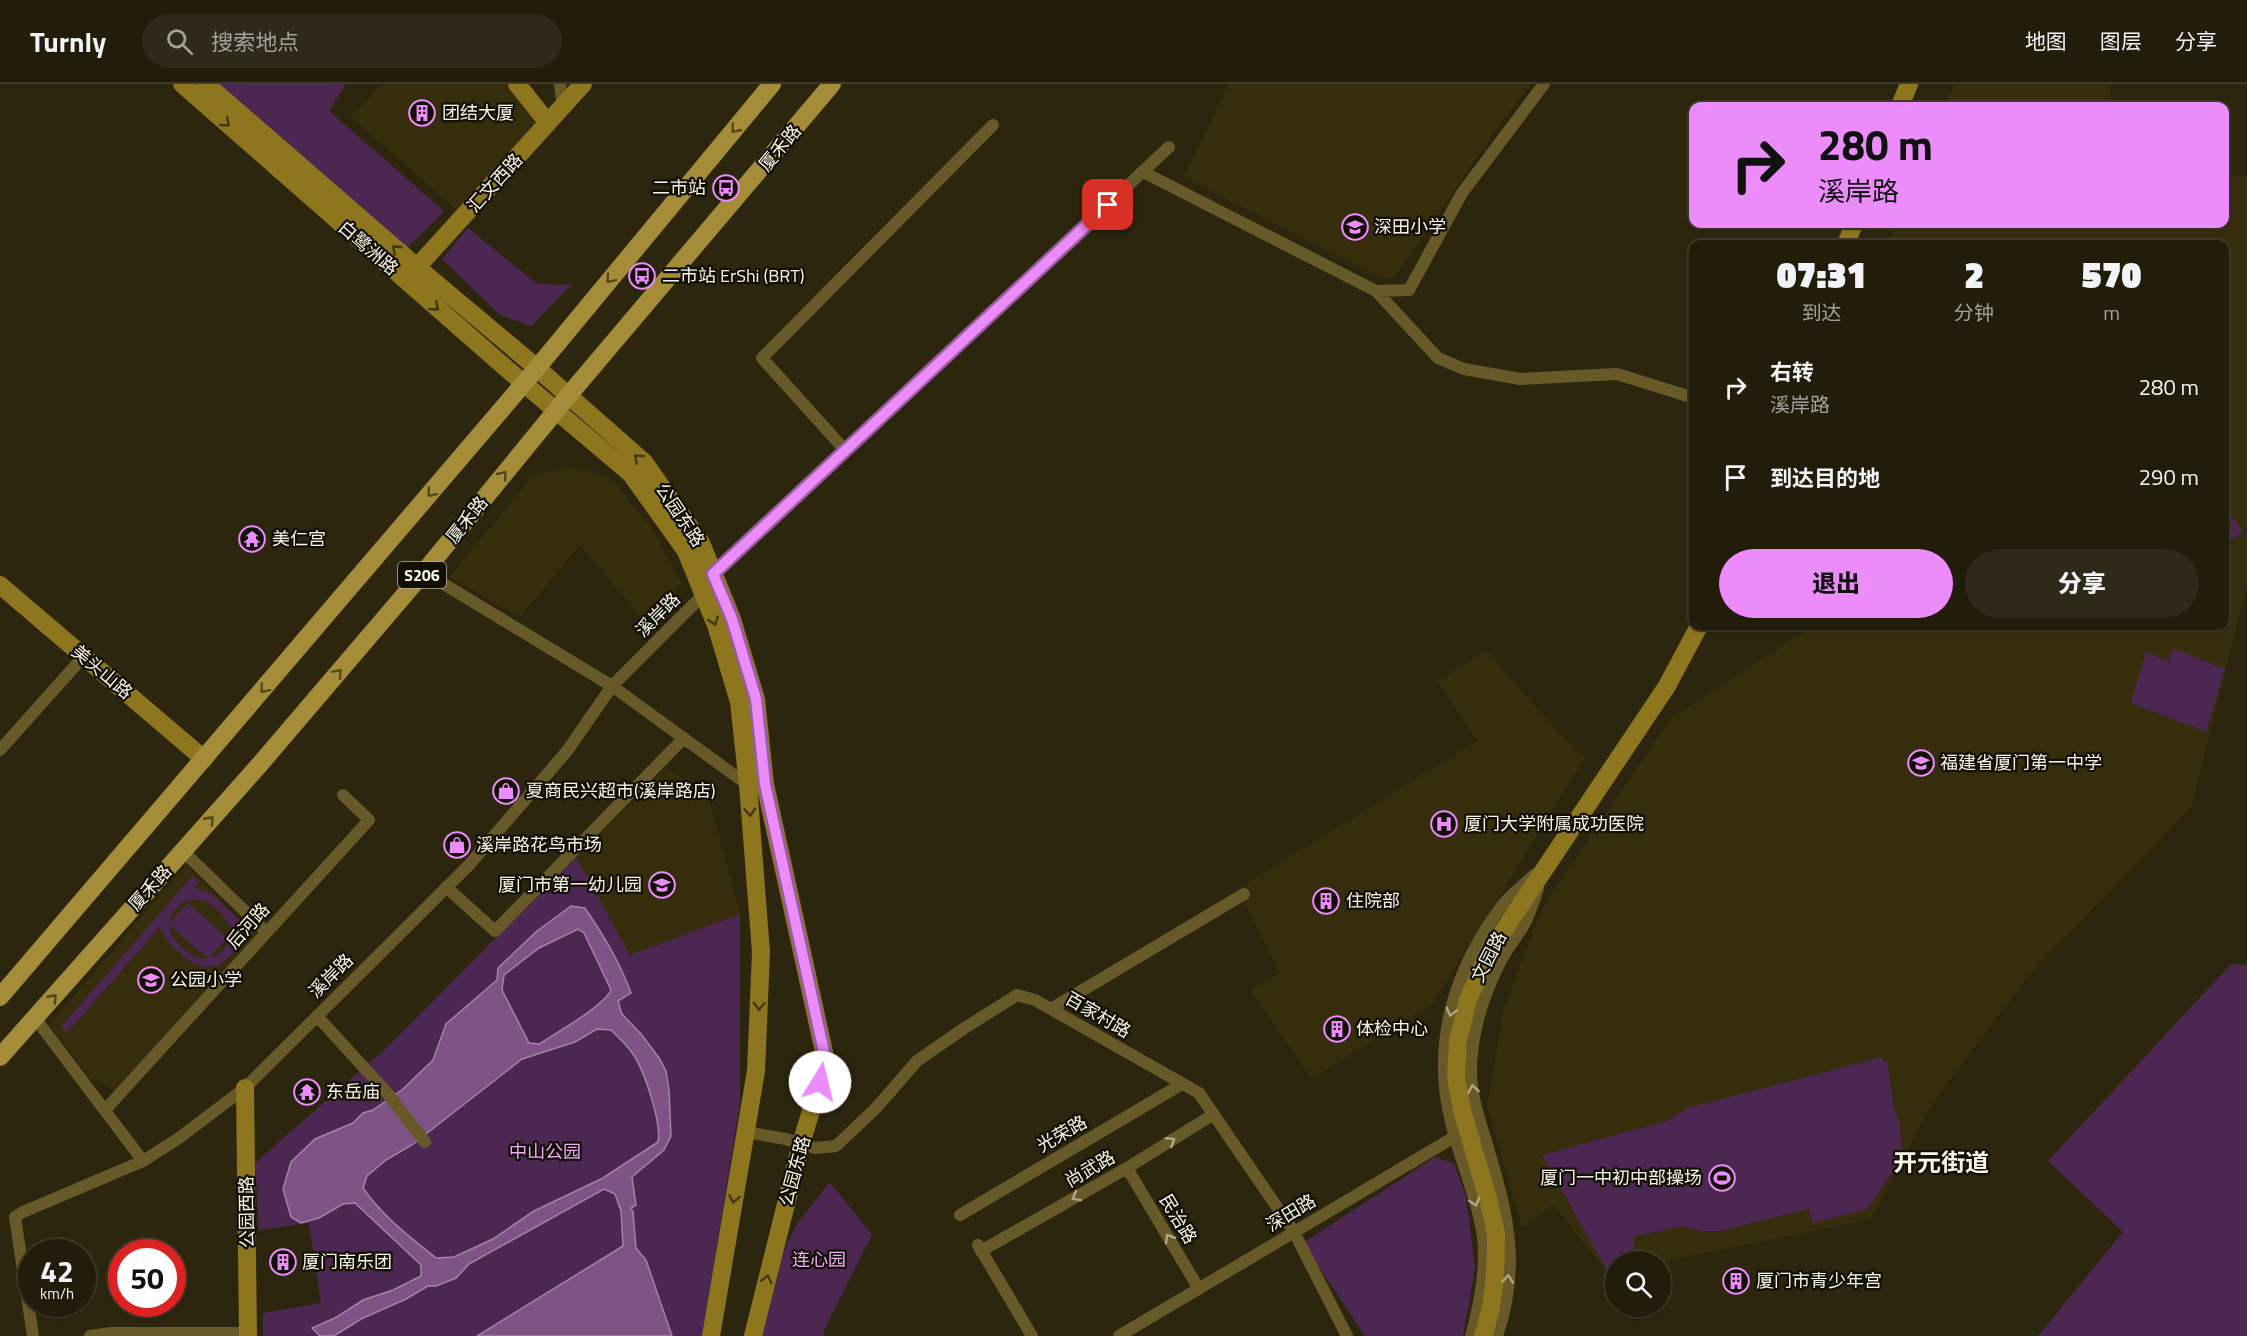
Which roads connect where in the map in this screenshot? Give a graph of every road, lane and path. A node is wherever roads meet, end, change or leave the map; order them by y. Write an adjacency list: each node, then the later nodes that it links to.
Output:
1 (182, 84): 16 (main road, 白鹭洲路, one-way to 16)
2 (206, 84): 16 (main road, 白鹭洲路, one-way to 2)
3 (517, 84): 12 (main road)
4 (560, 84): 11 (street)
5 (583, 84): 11 (main road, 汇文西路)
6 (772, 84): 18 (main road, S206, one-way to 18)
7 (832, 84): 20 (main road, 厦禾路 / S206)
8 (1544, 84): 17 (street)
9 (1908, 84): 10 (main road)
10 (1901, 102)
11 (563, 107): 12 (main road, 汇文西路)
12 (548, 123): 16 (main road, 汇文西路)
13 (993, 125): 23 (street)
14 (1169, 147): 15 (street)
15 (1143, 172): 17 (street); 23 (street)
16 (411, 274): 18 (main road, 白鹭洲路); 19 (main road, 白鹭洲路, one-way to 19)
17 (1376, 291): 21 (street)
18 (537, 368): 19 (main road, S206); 20 (main road, 公园东路)
19 (524, 383): 22 (main road, 白鹭洲路); 33 (main road, S206, one-way to 33)
20 (568, 396): 22 (main road, 厦禾路 / S206); 25 (main road, 公园东路, one-way to 20)
21 (1689, 396)
22 (556, 411): 24 (main road, 厦禾路 / S206, one-way to 22); 27 (main road, 公园东路)
23 (845, 450): 25 (street)
24 (424, 572): 30 (street); 36 (main road, 厦禾路 / S206, one-way to 24)
25 (713, 574): 54 (main road, 公园东路)
26 (0, 585): 29 (main road, 美头山路)
27 (704, 594): 30 (street, 溪岸路); 34 (main road, 公园东路, one-way to 34)
28 (1697, 630): 37 (main road, 文园路)
29 (83, 657): 32 (street); 33 (main road, 美头山路)
30 (612, 686): 31 (street); 38 (street, 溪岸路)
31 (684, 738): 34 (street); 38 (street)
32 (0, 750)
33 (204, 759): 41 (main road, S206)
34 (748, 785): 51 (main road, 公园东路, one-way to 51)
35 (343, 795): 40 (street, 后河路)
36 (183, 851): 40 (street); 44 (main road, 厦禾路 / S206, one-way to 36)
37 (1550, 860): 50 (street, one-way to 37); 52 (street, one-way to 52); 69 (main road, 文园路, bridge)
38 (446, 887): 43 (street, 溪岸路)
39 (1244, 894): 42 (street)
40 (267, 932): 48 (street, 后河路)
41 (0, 997)
42 (1051, 1009): 46 (street, 百家村路); 54 (street, 百家村路)
43 (317, 1016): 47 (street, 溪岸路); 53 (street)
44 (35, 1018): 45 (main road, 厦禾路 / S206); 48 (street)
45 (0, 1057)
46 (1182, 1084): 49 (street, 百家村路); 57 (street, 光荣路)
47 (245, 1088): 55 (street, 溪岸路); 60 (main road, 公园西路)
48 (105, 1110): 55 (street)
49 (1214, 1114): 56 (street, 尚武路, one-way to 49); 58 (street, 百家村路)
50 (1480, 1122): 52 (street, 深田路); 70 (street, one-way to 50)
51 (746, 1132): 54 (street, 百家村路); 63 (main road, 公园东路, one-way to 63)
52 (1455, 1137): 58 (street, 深田路); 68 (street, one-way to 68)
53 (425, 1142)
54 (801, 1144): 64 (main road, 公园东路, one-way to 54)
55 (143, 1161): 61 (street, 溪岸路)
56 (1127, 1168): 59 (street, 民治路, one-way to 56); 65 (street, 尚武路, one-way to 65)
57 (960, 1215)
58 (1294, 1232): 59 (street, 深田路); 67 (street, 百家村路)
59 (1199, 1289): 66 (street, 深田路)
60 (248, 1334): 62 (street)
61 (33, 1336)
62 (90, 1336)
63 (711, 1336)
64 (753, 1336)
65 (1032, 1336)
66 (1119, 1336)
67 (1347, 1336)
68 (1471, 1336)
69 (1483, 1336)
70 (1497, 1336)

